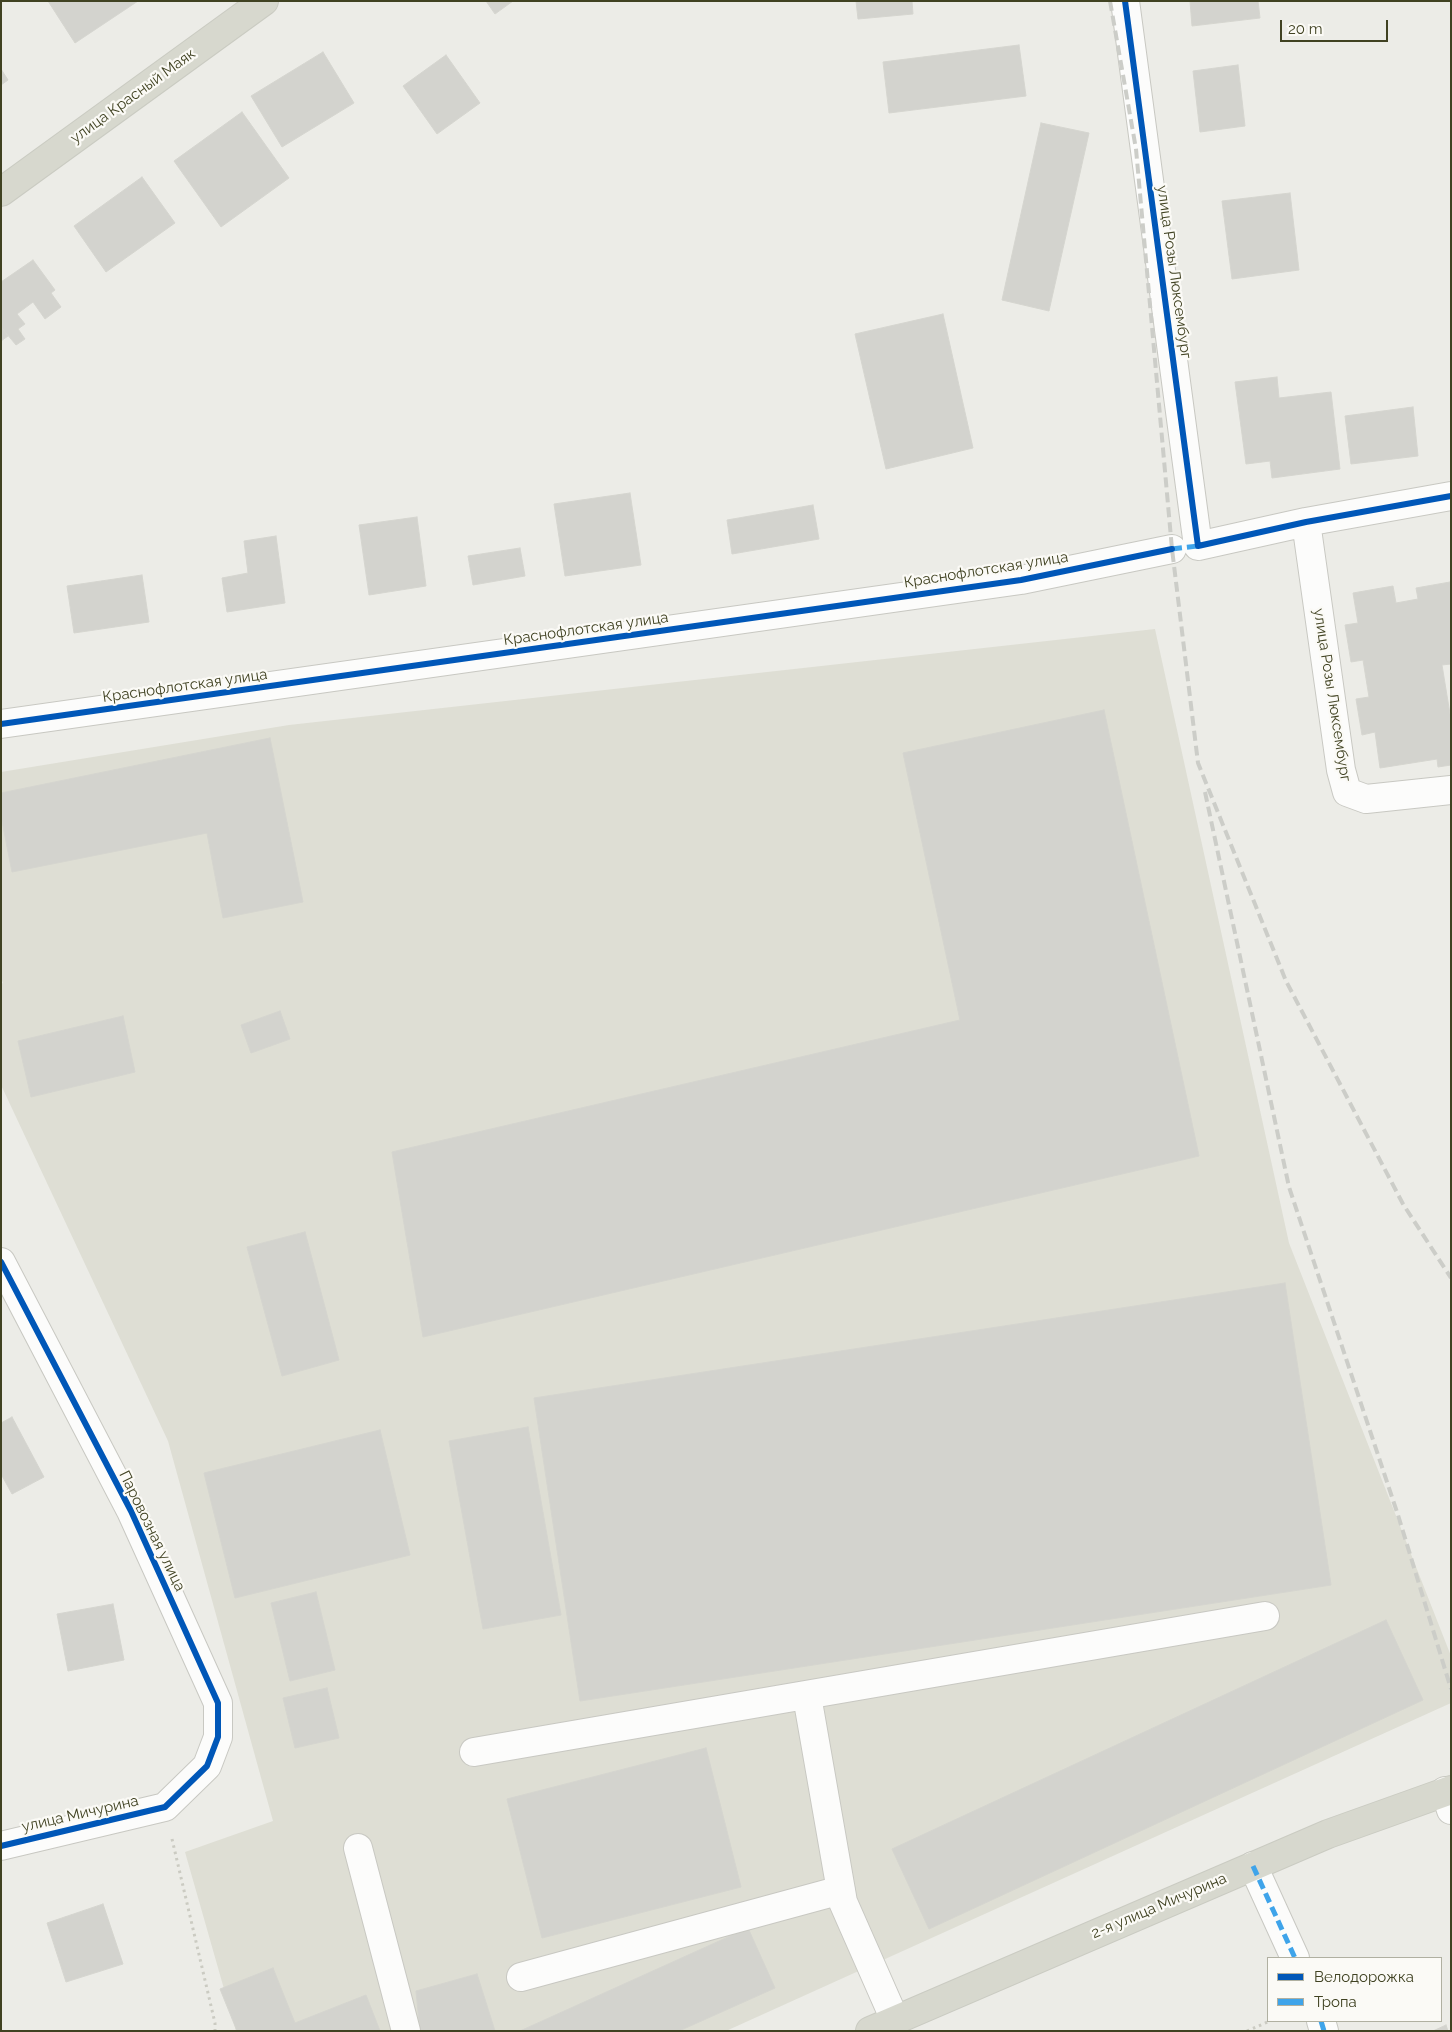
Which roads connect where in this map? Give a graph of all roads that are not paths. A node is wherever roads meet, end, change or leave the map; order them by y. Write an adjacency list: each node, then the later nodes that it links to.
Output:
1 (264, 1): 3 (main road, улица Красный Маяк)
2 (1125, 1): 6 (street, улица Розы Люксембург)
3 (1, 192)
4 (1451, 496): 5 (street, Краснофлотская улица)
5 (1306, 522): 6 (street, Краснофлотская улица); 8 (street, улица Розы Люксембург)
6 (1185, 548): 7 (street, Краснофлотская улица)
7 (1, 724)
8 (1451, 790)
9 (1, 1262): 14 (street, Паровозная улица)
10 (1265, 1616): 11 (street)
11 (807, 1696): 12 (street); 18 (street)
12 (474, 1752)
13 (1449, 1797): 17 (main road, 2-я улица Мичурина)
14 (165, 1807): 15 (street, улица Мичурина)
15 (1, 1846)
16 (358, 1848): 22 (street)
17 (1253, 1866): 19 (street); 21 (main road, 2-я улица Мичурина)
18 (841, 1890): 20 (street); 21 (street)
19 (1295, 1957)
20 (521, 1977)
21 (894, 2020): 23 (main road, 2-я улица Мичурина)
22 (406, 2031)
23 (870, 2031)

